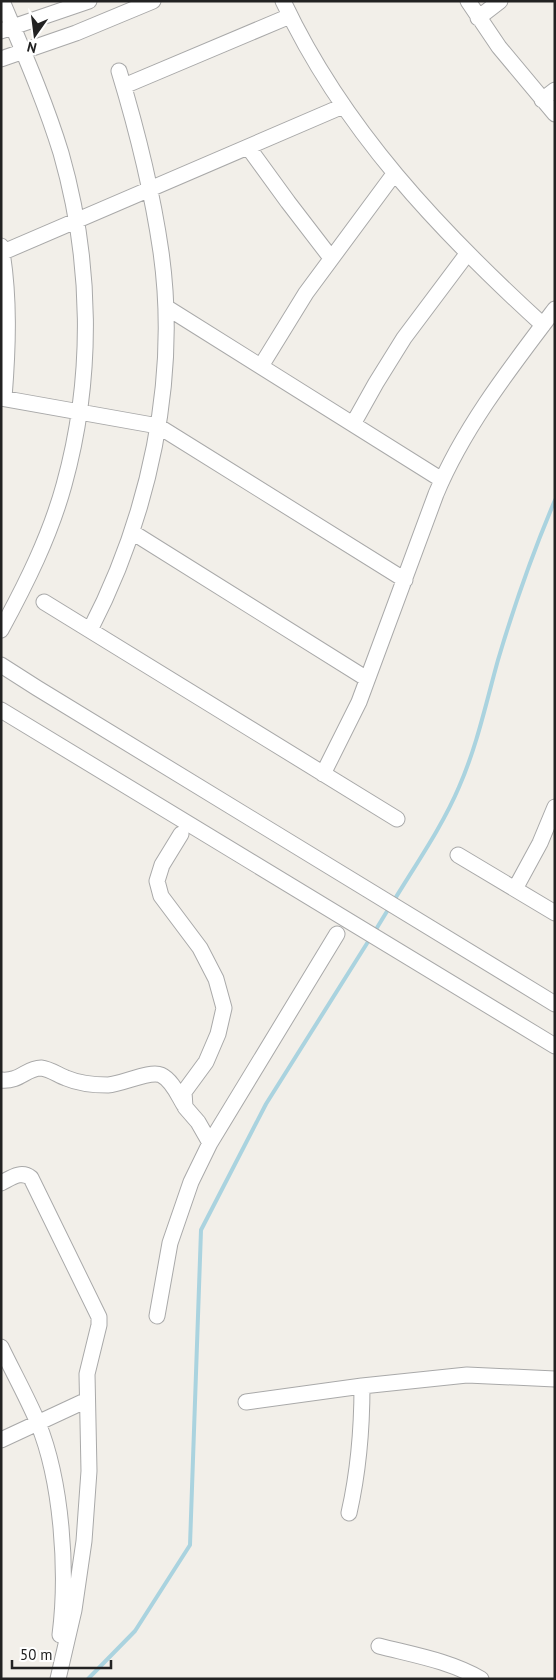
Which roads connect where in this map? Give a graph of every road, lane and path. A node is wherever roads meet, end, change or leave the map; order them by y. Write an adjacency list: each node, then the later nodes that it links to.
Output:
1 (2, 1): 9 (street)
2 (89, 1): 9 (street)
3 (153, 1): 10 (street)
4 (283, 1): 7 (street)
5 (468, 1): 8 (street)
6 (500, 1): 8 (street)
7 (290, 16): 13 (street); 16 (street)
8 (478, 18): 15 (street)
9 (7, 30): 10 (street)
10 (23, 52): 11 (street); 21 (street)
11 (1, 59)
12 (119, 71): 13 (street)
13 (124, 86): 20 (street)
14 (555, 90): 15 (street)
15 (542, 100): 17 (street)
16 (343, 106): 18 (street); 19 (street)
17 (555, 114)
18 (248, 147): 20 (street); 24 (street)
19 (394, 174): 23 (street); 24 (street)
20 (151, 189): 21 (street); 25 (street)
21 (76, 221): 22 (street); 30 (street)
22 (2, 250): 29 (street)
23 (467, 254): 27 (street); 31 (street)
24 (331, 258): 28 (street)
25 (166, 307): 28 (street); 32 (street)
26 (555, 309): 27 (street)
27 (543, 325): 33 (street)
28 (261, 366): 31 (street)
29 (2, 398): 30 (street)
30 (80, 412): 32 (street); 37 (street)
31 (353, 424): 33 (street)
32 (158, 426): 34 (street); 35 (street)
33 (442, 480): 35 (street)
34 (132, 532): 38 (street); 40 (street)
35 (405, 580): 40 (street)
36 (44, 602): 38 (street)
37 (1, 630)
38 (90, 630): 42 (street)
39 (1, 665): 50 (street)
40 (368, 679): 42 (street)
41 (1, 710): 51 (street)
42 (323, 774): 44 (street)
43 (555, 807): 47 (street)
44 (397, 819)
45 (181, 834): 53 (street)
46 (458, 855): 47 (street)
47 (515, 889): 48 (street)
48 (555, 913)
49 (337, 934): 54 (street)
50 (555, 1004)
51 (555, 1046)
52 (1, 1080): 53 (street)
53 (185, 1107): 54 (street)
54 (210, 1142): 56 (street)
55 (1, 1183): 60 (street)
56 (157, 1316)
57 (1, 1347): 62 (street)
58 (555, 1379): 59 (street)
59 (362, 1386): 61 (street); 64 (street)
60 (87, 1400): 62 (street); 66 (street)
61 (246, 1402)
62 (38, 1423): 63 (street); 66 (street)
63 (1, 1440)
64 (349, 1513)
65 (379, 1646): 67 (street)
66 (56, 1679)
67 (481, 1679)

